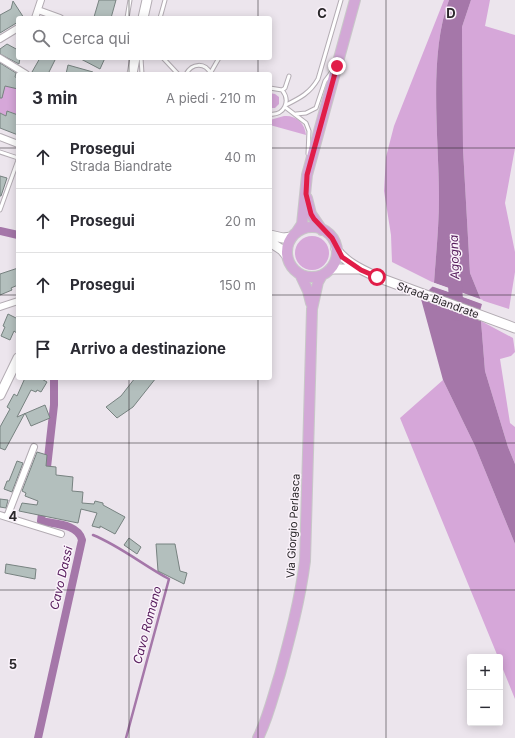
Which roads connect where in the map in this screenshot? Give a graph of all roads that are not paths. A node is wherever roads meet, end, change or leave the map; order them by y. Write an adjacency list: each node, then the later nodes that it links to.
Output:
1 (41, 0): 7 (street)
2 (130, 0): 10 (lane)
3 (146, 0): 11 (main road)
4 (165, 0): 12 (lane)
5 (341, 0): 31 (lane)
6 (355, 0): 20 (main road)
7 (38, 10): 8 (street); 9 (street)
8 (36, 16)
9 (54, 16)
10 (127, 16)
11 (143, 16)
12 (161, 16)
13 (16, 29): 14 (street)
14 (0, 39)
15 (0, 58): 21 (street)
16 (135, 60): 22 (main road)
17 (141, 60): 23 (lane)
18 (165, 60): 24 (lane)
19 (217, 60): 27 (lane)
20 (337, 66): 33 (lane); 39 (main road)
21 (23, 72)
22 (132, 72)
23 (142, 72)
24 (176, 72)
25 (187, 72): 26 (lane)
26 (210, 72)
27 (211, 72)
28 (289, 76): 30 (lane)
29 (272, 88): 30 (lane)
30 (282, 90): 31 (lane)
31 (286, 106): 32 (lane); 33 (lane)
32 (272, 114)
33 (296, 114): 39 (lane)
34 (0, 137): 35 (street)
35 (16, 143)
36 (0, 152): 37 (lane)
37 (16, 158)
38 (16, 165): 41 (lane)
39 (307, 175): 40 (main road)
40 (306, 194): 42 (main road); 43 (main road)
41 (0, 210)
42 (322, 230): 43 (main road); 46 (main road)
43 (294, 235): 44 (main road); 47 (main road)
44 (272, 236)
45 (272, 243): 47 (main road)
46 (336, 249): 48 (main road, Strada Biandrate); 49 (main road)
47 (287, 256): 50 (main road)
48 (361, 270): 49 (main road, Strada Biandrate); 54 (main road, Strada Biandrate)
49 (326, 272): 50 (main road); 53 (main road, Via Giorgio Perlasca)
50 (300, 274): 53 (main road, Via Giorgio Perlasca)
51 (16, 302): 52 (street)
52 (0, 308)
53 (312, 309): 61 (main road, Via Giorgio Perlasca)
54 (515, 328)
55 (16, 362): 56 (main road)
56 (1, 391)
57 (34, 448): 59 (street)
58 (0, 515): 59 (street)
59 (7, 517): 60 (street)
60 (61, 534)
61 (258, 738)

